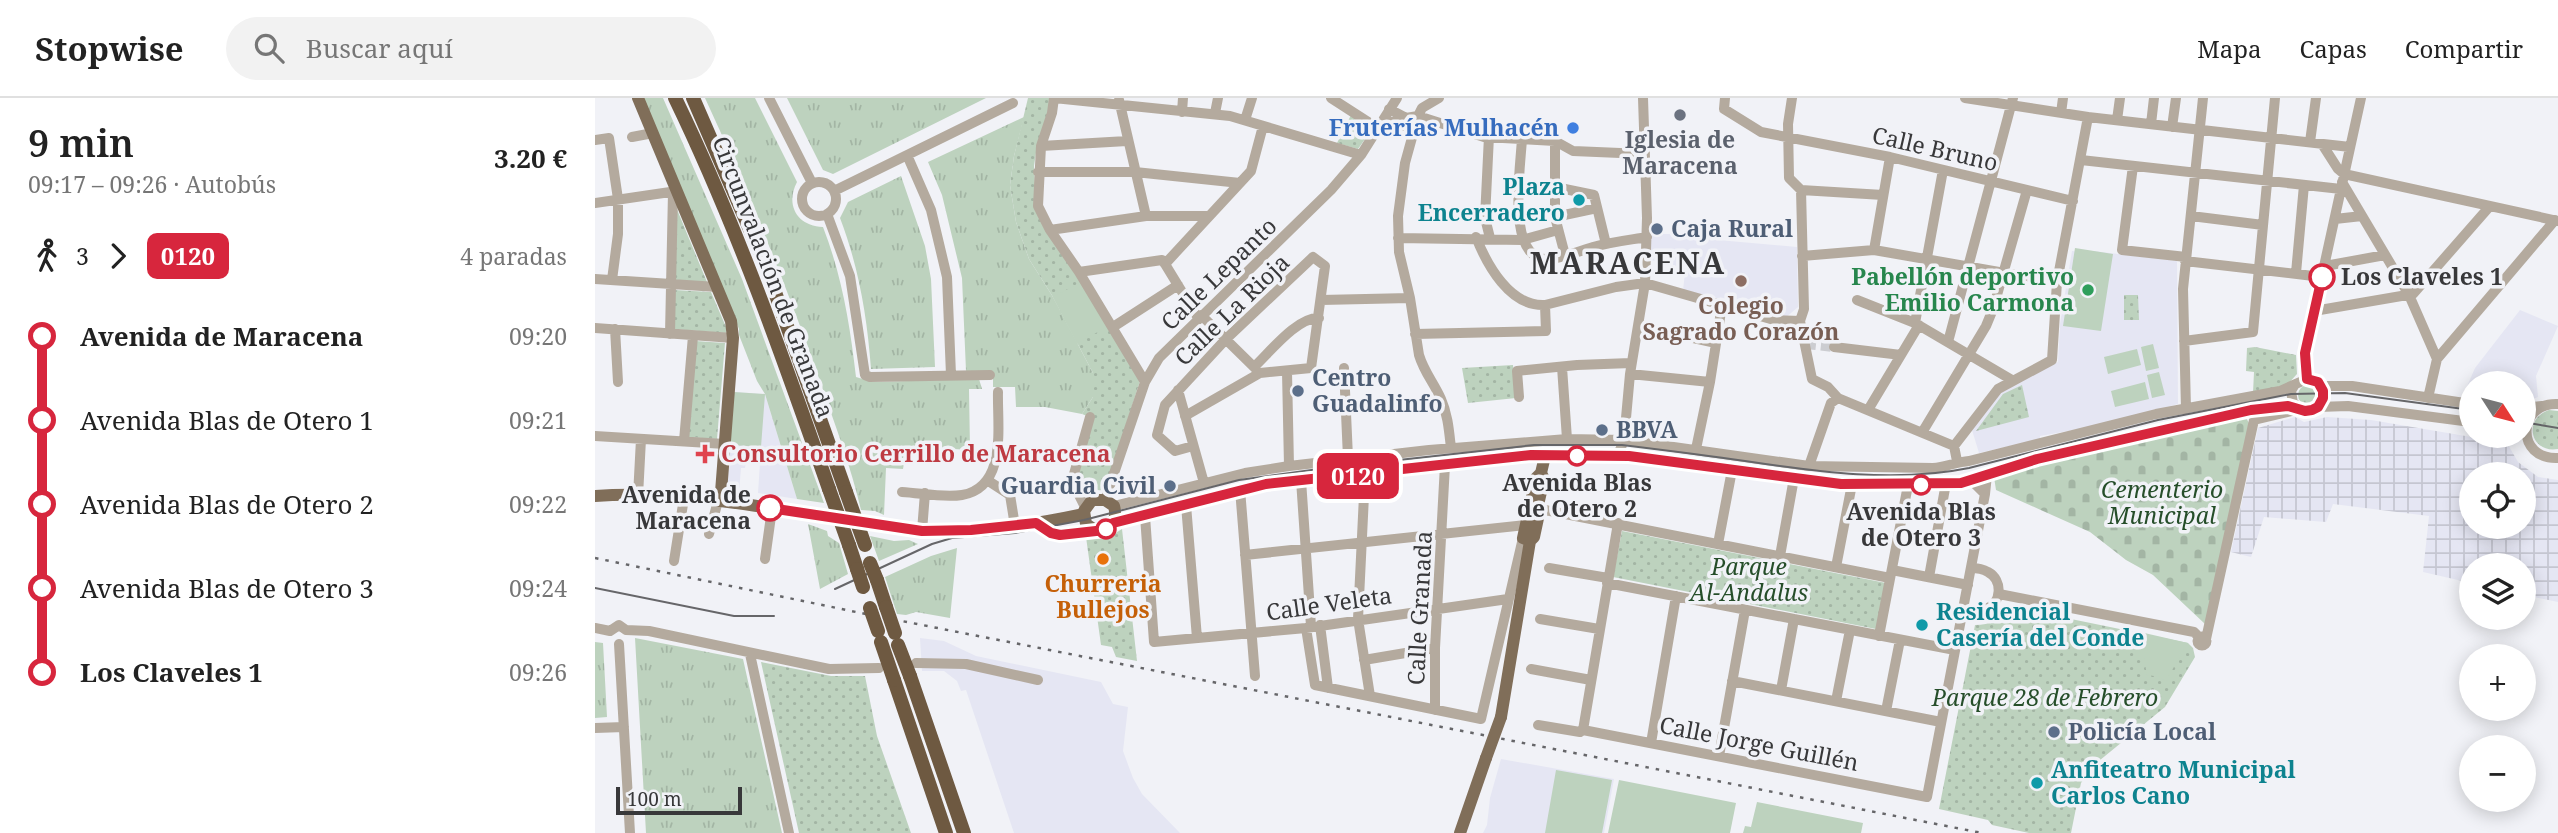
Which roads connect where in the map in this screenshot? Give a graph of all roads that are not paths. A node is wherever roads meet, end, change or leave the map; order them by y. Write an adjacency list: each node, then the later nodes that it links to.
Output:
1 (638, 98): 42 (main road)
2 (675, 98): 242 (highway, Circunvalación de Granada, bridge)
3 (693, 98): 242 (highway, Circunvalación de Granada, bridge)
4 (769, 98): 68 (street)
5 (1054, 98): 23 (street); 53 (street)
6 (1183, 98): 29 (street)
7 (1218, 98): 31 (street)
8 (1252, 98): 34 (street)
9 (1398, 98): 28 (street, Calle Lepanto)
10 (1439, 98): 32 (street)
11 (1643, 98): 55 (street)
12 (1725, 98): 44 (street, Calle Bruno)
13 (1791, 98): 44 (street)
14 (1965, 98): 26 (street)
15 (2063, 98): 30 (street)
16 (2120, 98): 35 (street)
17 (2154, 98): 36 (street)
18 (2176, 98): 39 (street)
19 (2203, 98): 41 (street)
20 (2276, 98): 47 (street)
21 (2316, 98): 51 (street)
22 (2361, 98): 54 (street)
23 (1071, 99): 25 (street)
24 (1336, 99): 37 (street)
25 (1119, 101): 29 (street); 49 (street)
26 (2013, 102): 30 (street); 66 (street)
27 (1013, 103): 56 (street)
28 (1389, 109): 32 (street); 37 (street, Calle Lepanto)
29 (1182, 112): 31 (street)
30 (2061, 113): 33 (street)
31 (1215, 114): 34 (street)
32 (1418, 117): 40 (street); 43 (street)
33 (2088, 117): 35 (street); 59 (street)
34 (1245, 120): 38 (street)
35 (2117, 120): 36 (street)
36 (2151, 124): 39 (street)
37 (1381, 125): 40 (street); 57 (street, Calle Lepanto)
38 (1263, 126): 57 (street); 69 (street)
39 (2172, 127): 41 (street)
40 (1416, 130): 94 (street)
41 (2200, 130): 47 (street); 64 (street)
42 (653, 133): 45 (street); 74 (main road)
43 (1489, 136): 46 (street); 95 (street)
44 (1788, 136): 58 (street, Calle Bruno); 72 (street)
45 (632, 137)
46 (1522, 138): 50 (street); 96 (street)
47 (2270, 139): 51 (street); 65 (street)
48 (595, 140): 77 (street)
49 (1127, 141): 53 (street); 63 (street)
50 (1555, 141): 55 (street); 71 (street)
51 (2310, 142): 52 (street)
52 (2322, 144): 54 (street); 67 (street)
53 (1041, 146): 62 (street)
54 (2350, 147): 67 (street)
55 (1644, 153): 93 (street)
56 (907, 155): 75 (street); 152 (street)
57 (1360, 155): 126 (street, Calle Lepanto)
58 (1890, 157): 61 (street, Calle Bruno); 76 (street)
59 (2081, 160): 60 (street); 78 (street)
60 (2133, 166): 64 (street); 103 (street)
61 (1943, 170): 66 (street, Calle Bruno); 102 (street)
62 (1038, 172): 63 (street); 91 (street)
63 (1135, 172): 69 (street); 83 (street)
64 (2195, 172): 65 (street); 85 (street)
65 (2267, 181): 70 (street); 90 (street)
66 (1991, 182): 73 (street, Calle Bruno); 105 (street)
67 (2343, 182): 70 (street); 80 (street); 86 (street); 87 (street)
68 (812, 183): 75 (street); 82 (street)
69 (1240, 183): 84 (street)
70 (2304, 185): 110 (street)
71 (1555, 187): 81 (street); 89 (street)
72 (1801, 190): 76 (street); 101 (street)
73 (2027, 190): 78 (street, Calle Bruno); 109 (street)
74 (675, 191): 77 (street); 116 (street); 118 (main road)
75 (834, 191): 82 (street)
76 (1883, 195): 98 (street)
77 (618, 200): 79 (street); 113 (street)
78 (2073, 201): 114 (street)
79 (595, 203)
80 (2490, 206): 88 (street); 119 (street)
81 (1597, 208): 89 (street); 97 (street)
82 (827, 214): 152 (street)
83 (1146, 216): 84 (street); 91 (street)
84 (1209, 216): 104 (street)
85 (2191, 216): 90 (street); 103 (street)
86 (2362, 216): 87 (street); 100 (street)
87 (2335, 219): 106 (street)
88 (2556, 220): 145 (street)
89 (1557, 224): 96 (street); 99 (street)
90 (2263, 225): 107 (street)
91 (1050, 230): 108 (street)
92 (1476, 237): 94 (street); 95 (street); 123 (street)
93 (1647, 237): 97 (street); 115 (street)
94 (1398, 238): 120 (street)
95 (1490, 238): 96 (street)
96 (1522, 240): 99 (street)
97 (1606, 244): 99 (street)
98 (1874, 250): 101 (street); 102 (street)
99 (1565, 255)
100 (2385, 255): 106 (street); 119 (street)
101 (1802, 256): 128 (street)
102 (1927, 258): 105 (street); 129 (street)
103 (2186, 259): 107 (street); 139 (street)
104 (1165, 264): 108 (street); 117 (street)
105 (1969, 266): 109 (street); 140 (street)
106 (2325, 266): 111 (street)
107 (2259, 268): 110 (street); 139 (street)
108 (1079, 272): 131 (street)
109 (2002, 273): 114 (street); 144 (street)
110 (2296, 274): 111 (street)
111 (2322, 277): 125 (street)
112 (595, 279): 113 (street)
113 (612, 280): 116 (street)
114 (2057, 282): 155 (street)
115 (1645, 283): 123 (street); 124 (street); 130 (street)
116 (671, 284): 118 (street); 134 (street)
117 (1178, 285): 126 (street); 131 (street)
118 (717, 287): 137 (main road)
119 (2409, 295): 125 (street); 145 (street)
120 (1410, 298): 121 (street); 135 (street)
121 (1321, 300): 127 (street); 138 (street, Calle La Rioja)
122 (1857, 300): 129 (street)
123 (1545, 305): 135 (street)
124 (1722, 305): 128 (street); 141 (street)
125 (2314, 311): 154 (street)
126 (1200, 316): 138 (street); 157 (street, Calle Lepanto)
127 (1319, 318): 149 (street); 150 (street)
128 (1800, 321): 164 (street)
129 (1917, 324): 140 (street); 143 (street)
130 (1639, 326): 141 (street); 146 (street)
131 (1113, 327): 157 (street)
132 (595, 328): 133 (street)
133 (615, 329): 134 (street); 156 (street)
134 (670, 334): 136 (street)
135 (1415, 334): 188 (street)
136 (693, 336): 137 (street); 183 (street)
137 (733, 338): 185 (main road)
138 (1226, 339): 149 (street); 161 (street, Calle La Rioja)
139 (2185, 341): 173 (street)
140 (1948, 342): 144 (street)
141 (1716, 343): 158 (street)
142 (1834, 347): 143 (street)
143 (1901, 355): 172 (street)
144 (1969, 355): 155 (street); 178 (street)
145 (2437, 359): 165 (street)
146 (1631, 363): 147 (street); 151 (street)
147 (1562, 367): 163 (street); 181 (street)
148 (1344, 368): 193 (street)
149 (1257, 370): 150 (street); 176 (street)
150 (1287, 372): 197 (street)
151 (1630, 374): 158 (street); 182 (street)
152 (951, 375): 153 (street)
153 (990, 375)
154 (2307, 379): 159 (street); 160 (street)
155 (2012, 380): 187 (street)
156 (618, 382)
157 (1145, 382): 217 (street, Calle Lepanto)
158 (1710, 382): 190 (street)
159 (2294, 386): 171 (street); 173 (street)
160 (2321, 386): 165 (street); 169 (street)
161 (1178, 390): 176 (street, Calle La Rioja); 186 (street)
162 (998, 392): 203 (street)
163 (1519, 397)
164 (1838, 398): 172 (street); 198 (street)
165 (2428, 398): 166 (street)
166 (2459, 402)
167 (2558, 404): 168 (street)
168 (2543, 406): 170 (street); 174 (street)
169 (2318, 407): 171 (street); 177 (street)
170 (2536, 407)
171 (2298, 408): 201 (street); 250 (street)
172 (1868, 410): 178 (street)
173 (2186, 410): 195 (street)
174 (2536, 412)
175 (1090, 416): 221 (street)
176 (1185, 416): 186 (street, Calle La Rioja)
177 (2459, 420)
178 (1923, 431): 187 (street)
179 (595, 436): 180 (street)
180 (641, 439): 183 (street); 214 (street)
181 (1567, 439): 182 (street); 184 (street); 191 (street)
182 (1623, 440): 190 (street); 192 (street)
183 (684, 441): 185 (street)
184 (1545, 441): 188 (street); 191 (street)
185 (725, 444): 216 (main road)
186 (1193, 446): 206 (street, Calle La Rioja)
187 (1954, 446): 195 (street)
188 (1451, 448): 193 (street)
189 (2532, 448): 194 (street)
190 (1696, 449): 198 (street)
191 (1545, 456): 192 (street); 196 (street); 219 (main road)
192 (1614, 457): 199 (street)
193 (1347, 458): 197 (street)
194 (2558, 458)
195 (1956, 463): 198 (street); 205 (street); 205 (street)
196 (1445, 465): 200 (street); 233 (street, Calle Granada)
197 (1289, 466): 206 (street)
198 (1809, 466)
199 (1733, 471): 202 (street); 236 (street)
200 (1365, 475): 204 (street); 235 (street)
201 (1987, 475): 205 (street); 212 (street)
202 (1794, 478): 207 (street); 239 (street)
203 (987, 480): 211 (street); 229 (street)
204 (1301, 480): 209 (street); 237 (street)
205 (1958, 482): 208 (street); 212 (street); 247 (street)
206 (1204, 483): 217 (street)
207 (1852, 484): 208 (street); 243 (street)
208 (1908, 485): 246 (street)
209 (1240, 489): 218 (street); 238 (street)
210 (902, 492): 211 (street)
211 (925, 494): 231 (street)
212 (1985, 494): 245 (street)
213 (595, 496): 214 (main road)
214 (638, 496): 215 (main road)
215 (684, 498): 216 (main road); 241 (street)
216 (718, 500): 220 (main road); 232 (street)
217 (1109, 503): 221 (main road); 226 (main road)
218 (1186, 505): 222 (street); 267 (street)
219 (1536, 507): 227 (street); 228 (main road); 234 (main road)
220 (772, 509): 223 (main road); 240 (street)
221 (1084, 511): 225 (main road); 230 (main road)
222 (1145, 516): 226 (street); 267 (street, Calle Veleta)
223 (831, 517)
224 (867, 523): 231 (main road)
225 (1036, 523): 229 (main road); 230 (main road)
226 (1113, 523): 230 (main road)
227 (1618, 523): 236 (street); 248 (street)
228 (1526, 525): 233 (street); 234 (main road)
229 (1014, 526): 231 (main road)
230 (1095, 530)
231 (922, 531)
232 (709, 534)
233 (1443, 534): 235 (street); 253 (street, Calle Granada)
234 (1526, 540): 252 (street); 298 (main road, bridge)
235 (1362, 543): 237 (street); 256 (street)
236 (1718, 544): 239 (street)
237 (1306, 550): 238 (street); 259 (street)
238 (1245, 555): 265 (street)
239 (1780, 556): 243 (street)
240 (765, 559)
241 (674, 562)
242 (864, 566): 276 (highway, Circunvalación de Granada, bridge); 296 (highway, Circunvalación de Granada, bridge)
243 (1836, 567): 246 (street)
244 (1549, 568): 248 (street)
245 (1971, 568): 249 (street); 250 (street)
246 (1891, 574): 247 (street); 266 (street)
247 (1929, 577): 249 (street)
248 (1607, 581): 251 (street); 261 (street)
249 (1968, 585): 255 (street)
250 (1999, 594): 255 (street)
251 (1676, 596): 254 (street); 292 (street)
252 (1508, 599): 253 (street, Calle Veleta); 285 (street)
253 (1438, 608): 256 (street, Calle Veleta); 270 (street, Calle Granada)
254 (1745, 610): 258 (street); 280 (street)
255 (1963, 610): 271 (street)
256 (1359, 619): 259 (street, Calle Veleta); 273 (street)
257 (1540, 619): 261 (street)
258 (1794, 619): 263 (street); 282 (street)
259 (1312, 626): 265 (street, Calle Veleta); 281 (street); 281 (street)
260 (595, 628): 264 (street)
261 (1599, 629): 279 (street)
262 (626, 630): 264 (street); 269 (street); 272 (street)
263 (1850, 630): 266 (street); 284 (street)
264 (610, 631): 269 (street)
265 (1251, 634): 267 (street, Calle Veleta); 277 (street)
266 (1879, 636): 268 (street)
267 (1197, 638)
268 (1900, 640): 271 (street); 286 (street)
269 (619, 644): 289 (street)
270 (1435, 648): 273 (street); 285 (street, Calle Granada)
271 (1955, 650): 287 (street)
272 (750, 654): 274 (street); 295 (street)
273 (1364, 660): 283 (street)
274 (879, 668)
275 (1531, 669): 279 (street)
276 (913, 670): 278 (street); 297 (highway, Circunvalación de Granada)
277 (1255, 676)
278 (1038, 680)
279 (1591, 680): 291 (street)
280 (1732, 681): 282 (street); 293 (street)
281 (1328, 688): 283 (street)
282 (1781, 690): 284 (street)
283 (1370, 696): 285 (street)
284 (1836, 701): 286 (street)
285 (1435, 710)
286 (1886, 711): 287 (street)
287 (1941, 722): 293 (street, Calle Jorge Guillén)
288 (1538, 725): 291 (street, Calle Jorge Guillén)
289 (624, 727): 290 (street); 294 (street)
290 (595, 728)
291 (1583, 730): 292 (street, Calle Jorge Guillén)
292 (1651, 743): 293 (street, Calle Jorge Guillén)
293 (1719, 756)
294 (630, 833)
295 (789, 833)
296 (946, 833)
297 (964, 833)
298 (1460, 833)

